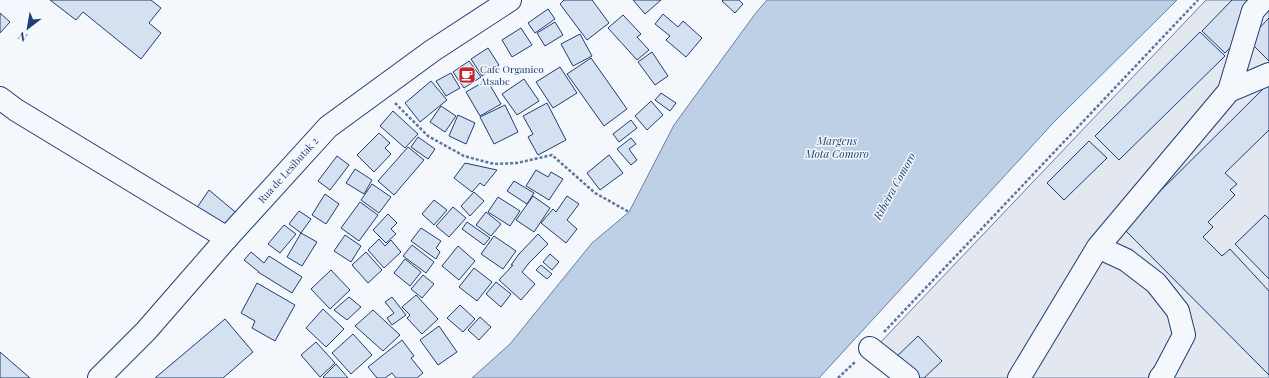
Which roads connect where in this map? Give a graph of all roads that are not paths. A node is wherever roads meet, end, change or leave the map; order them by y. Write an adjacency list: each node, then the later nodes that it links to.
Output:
1 (510, 0): 6 (main road, Rua de Lesibutak 2)
2 (1263, 0): 4 (main road)
3 (1269, 74): 4 (main road)
4 (1229, 91): 7 (main road)
5 (0, 98): 6 (main road)
6 (227, 238): 9 (main road, Rua de Lesibutak 2)
7 (1098, 247): 11 (main road); 12 (main road)
8 (870, 348): 10 (main road)
9 (99, 378)
10 (908, 378)
11 (1019, 378)
12 (1160, 378)

